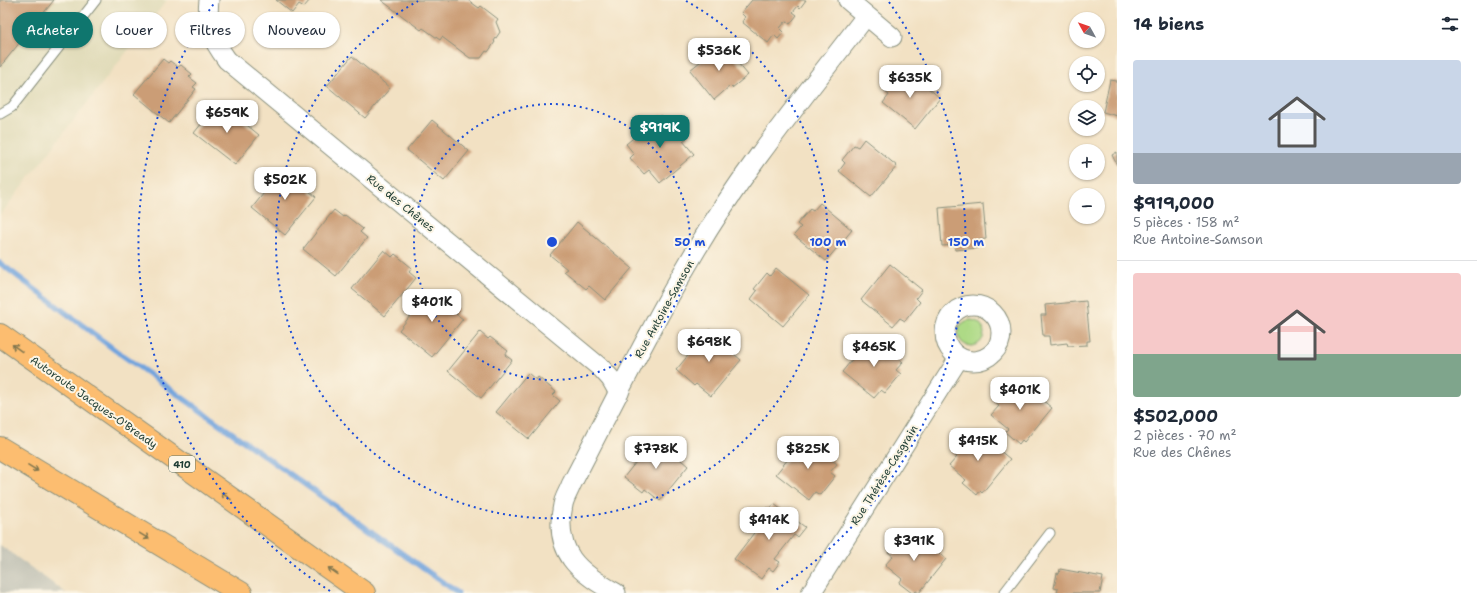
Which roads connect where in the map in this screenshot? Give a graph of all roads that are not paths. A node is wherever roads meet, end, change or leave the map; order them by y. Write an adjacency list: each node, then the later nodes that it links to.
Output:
1 (96, 0): 6 (lane)
2 (209, 0): 9 (street, Rue des Chênes)
3 (848, 0): 4 (street)
4 (866, 16): 5 (street); 9 (street, Rue Antoine-Samson)
5 (892, 37)
6 (0, 114)
7 (0, 335): 13 (highway, Autoroute Jacques-O'Bready / 410, one-way to 7)
8 (959, 358): 15 (street, Rue Thérèse-Casgrain)
9 (619, 393): 14 (street, Rue Antoine-Samson)
10 (0, 448): 12 (highway, one-way to 12)
11 (1050, 533): 16 (lane)
12 (240, 593)
13 (364, 593)
14 (616, 593)
15 (811, 593)
16 (1004, 593)

